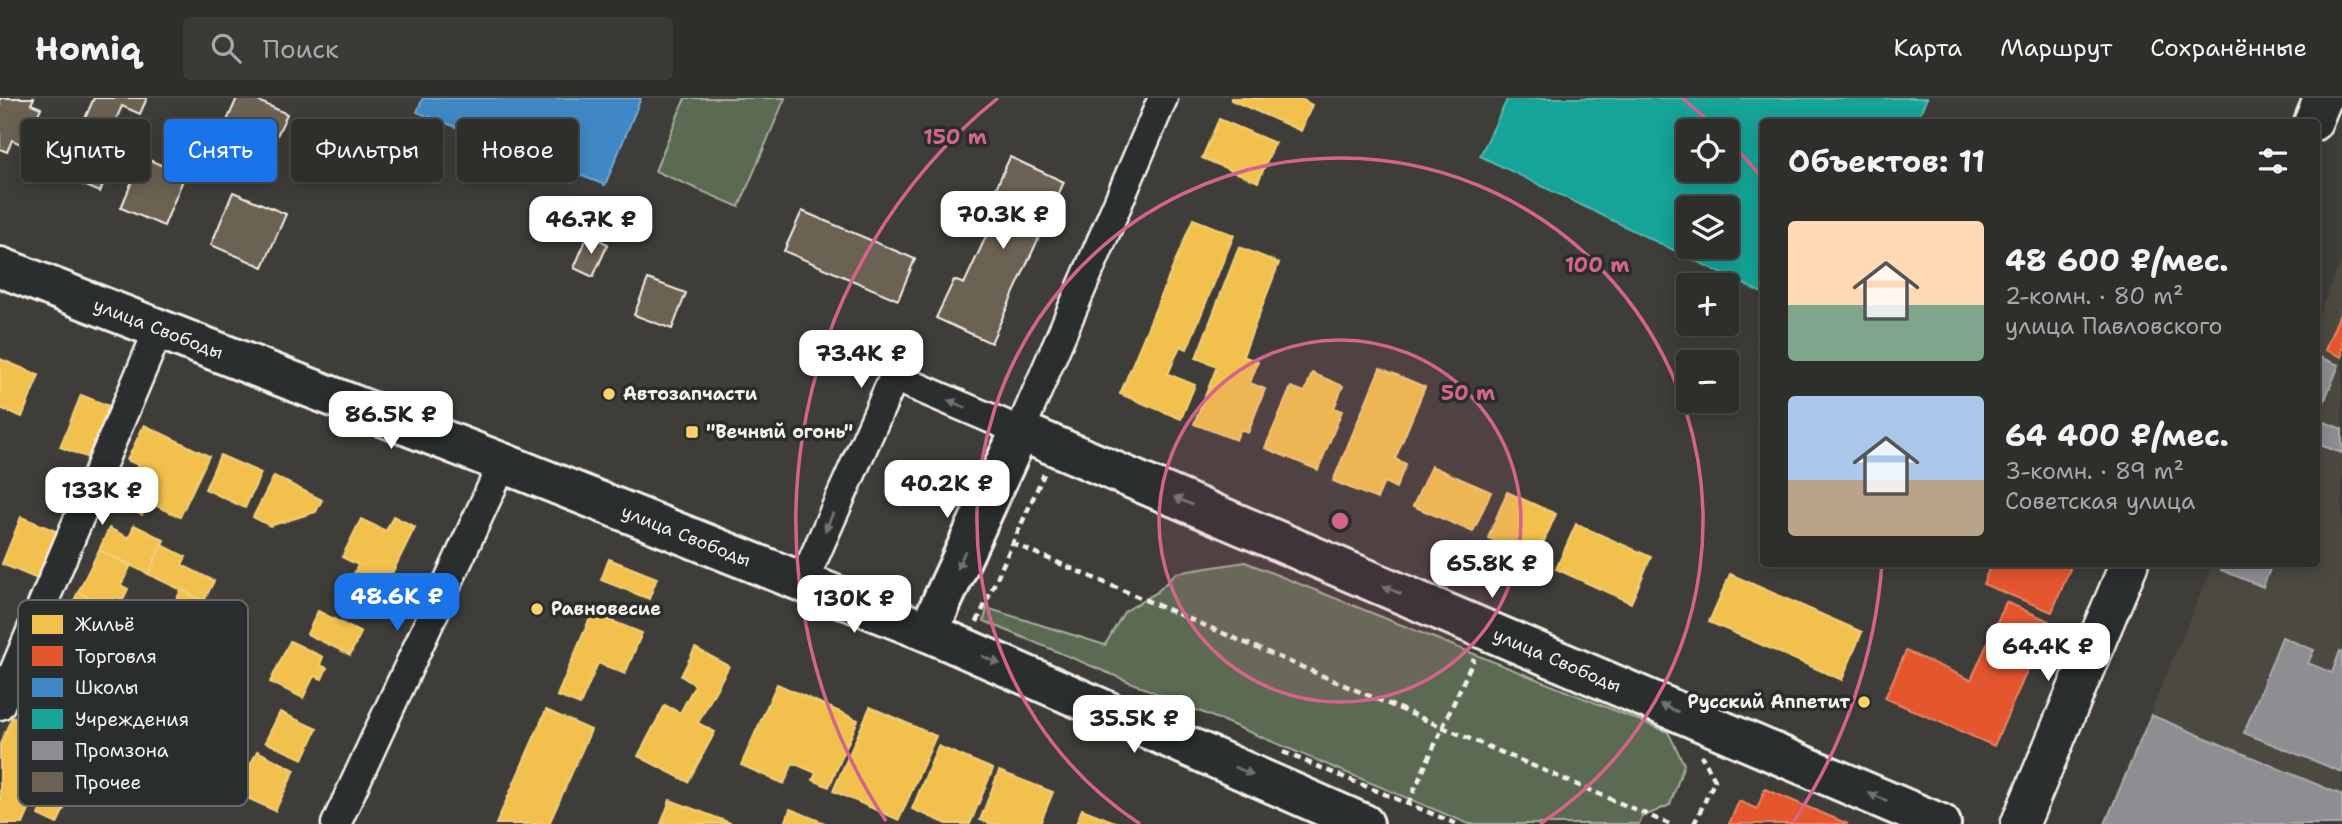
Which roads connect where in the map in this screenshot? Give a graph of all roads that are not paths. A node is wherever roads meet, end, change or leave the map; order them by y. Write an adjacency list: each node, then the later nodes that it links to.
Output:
1 (1163, 98): 6 (street)
2 (2323, 98): 3 (street)
3 (2314, 119)
4 (0, 267): 5 (main road, улица Свободы)
5 (159, 329): 7 (main road, улица Свободы); 10 (street)
6 (1020, 431): 9 (street, one-way to 9); 11 (main road, one-way to 11); 16 (main road, улица Свободы, one-way to 6)
7 (503, 463): 9 (main road, улица Свободы); 14 (street)
8 (2128, 567): 17 (street)
9 (803, 582): 11 (main road, улица Свободы)
10 (44, 600)
11 (928, 632): 15 (main road, улица Свободы, one-way to 15)
12 (18, 662): 13 (street)
13 (0, 705)
14 (336, 824)
15 (1364, 824)
16 (1941, 824)
17 (2020, 824)

